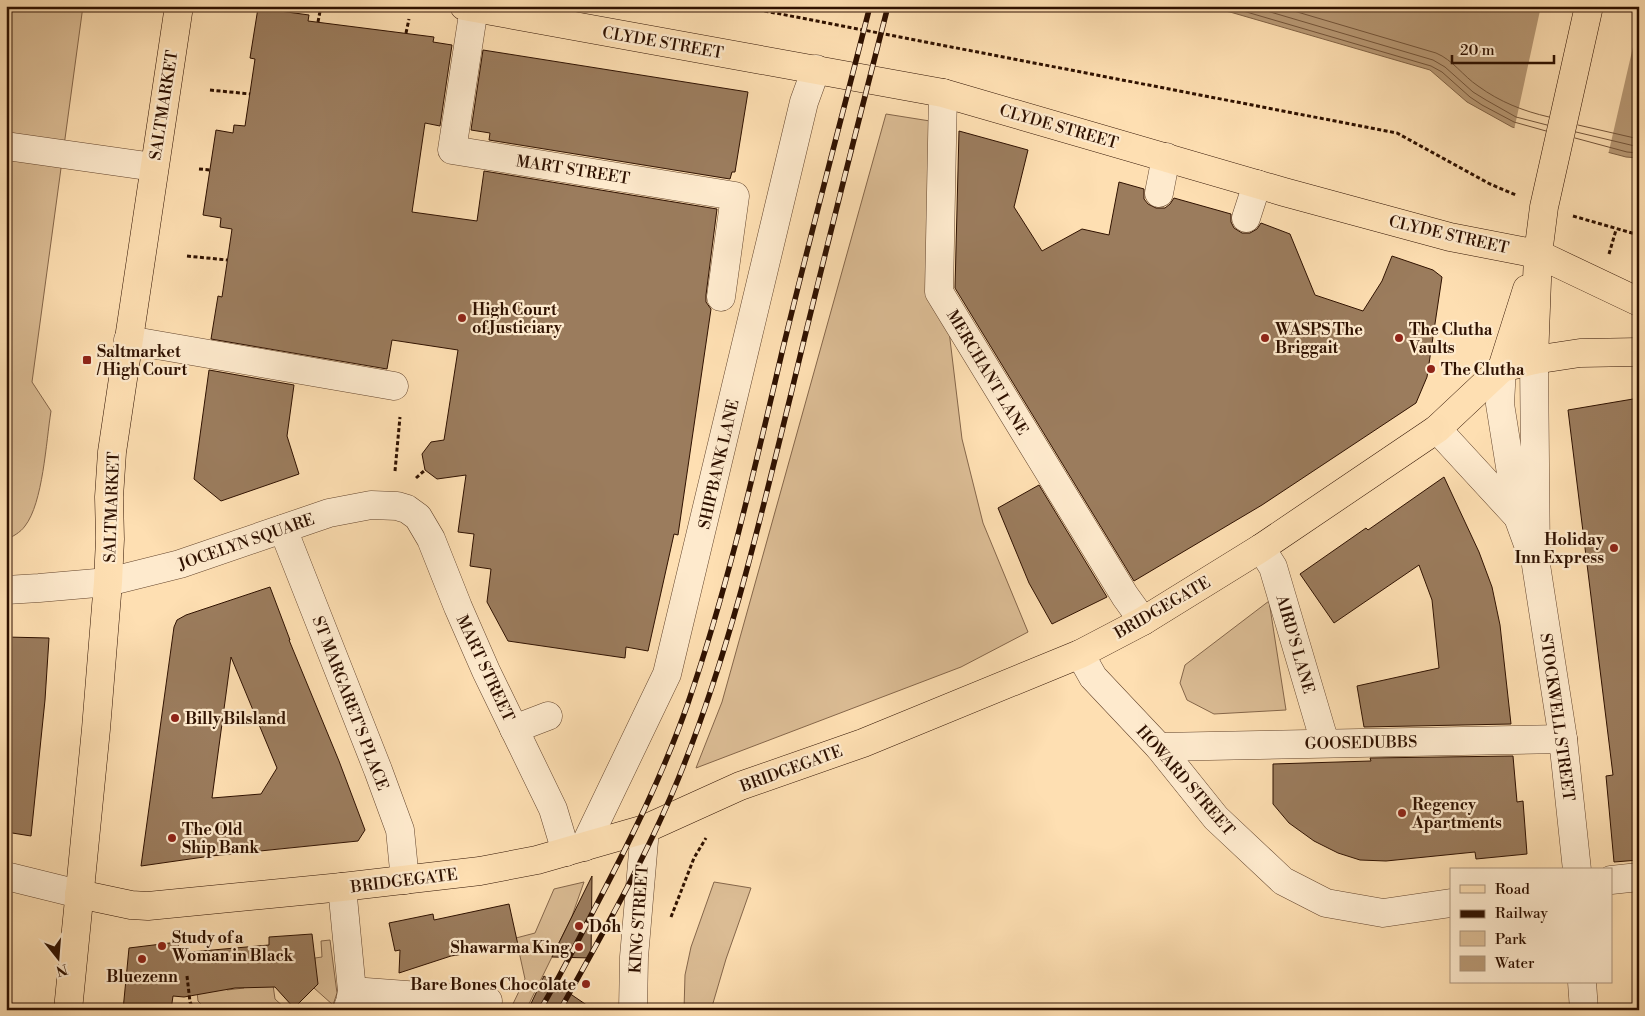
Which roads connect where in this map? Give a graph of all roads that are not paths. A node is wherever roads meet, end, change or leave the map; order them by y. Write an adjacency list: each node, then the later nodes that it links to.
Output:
1 (178, 6): 8 (main road, SALTMARKET)
2 (1589, 6): 12 (main road, STOCKWELL STREET)
3 (469, 7): 4 (main road, CLYDE STREET); 13 (street, MART STREET)
4 (816, 69): 5 (main road, CLYDE STREET); 36 (street, SHIPBANK LANE)
5 (943, 93): 7 (main road, CLYDE STREET); 28 (street, MERCHANT LANE)
6 (6, 146): 8 (street)
7 (1166, 157): 9 (main road, CLYDE STREET); 10 (street)
8 (154, 167): 15 (main road, SALTMARKET)
9 (1257, 184): 11 (street); 12 (main road, CLYDE STREET)
10 (1159, 193)
11 (1246, 218)
12 (1538, 254): 14 (main road, CLYDE STREET); 17 (main road, STOCKWELL STREET); 18 (main road, STOCKWELL STREET)
13 (721, 297)
14 (1639, 302)
15 (128, 340): 19 (street); 26 (main road, SALTMARKET)
16 (1639, 352): 17 (main road)
17 (1534, 360): 18 (main road); 25 (street, STOCKWELL STREET)
18 (1502, 368): 20 (main road); 22 (street, STOCKWELL STREET)
19 (394, 386)
20 (1437, 429): 22 (street, STOCKWELL STREET); 24 (main road, BRIDGEGATE)
21 (386, 505): 23 (street, JOCELYN SQUARE); 31 (street, MART STREET)
22 (1518, 517): 25 (street, STOCKWELL STREET)
23 (284, 529): 26 (street, JOCELYN SQUARE); 40 (street, ST MARGARET'S PLACE)
24 (1260, 548): 28 (main road, BRIDGEGATE); 33 (street, AIRD'S LANE)
25 (1536, 565): 32 (street, STOCKWELL STREET)
26 (108, 582): 27 (street, JOCELYN SQUARE); 43 (main road, SALTMARKET)
27 (6, 590)
28 (1143, 621): 29 (main road, BRIDGEGATE)
29 (1080, 654): 34 (street, HOWARD STREET); 35 (main road, BRIDGEGATE)
30 (548, 716): 31 (street)
31 (514, 729): 36 (street, MART STREET)
32 (1563, 739): 33 (street, GOOSEDUBBS); 37 (street, STOCKWELL STREET)
33 (1325, 743): 34 (street, GOOSEDUBBS)
34 (1159, 747): 44 (street, HOWARD STREET)
35 (645, 828): 36 (main road, BRIDGEGATE); 49 (street, KING STREET)
36 (575, 850): 40 (main road, BRIDGEGATE)
37 (1577, 868)
38 (6, 876): 43 (street)
39 (1639, 877): 41 (street)
40 (406, 880): 42 (main road, BRIDGEGATE)
41 (1612, 880)
42 (342, 887): 43 (main road, BRIDGEGATE); 46 (street)
43 (79, 894): 48 (main road, SALTMARKET)
44 (1450, 903)
45 (1582, 984): 50 (street)
46 (349, 1000): 47 (street)
47 (488, 1001)
48 (68, 1010)
49 (633, 1010)
50 (1584, 1010)

